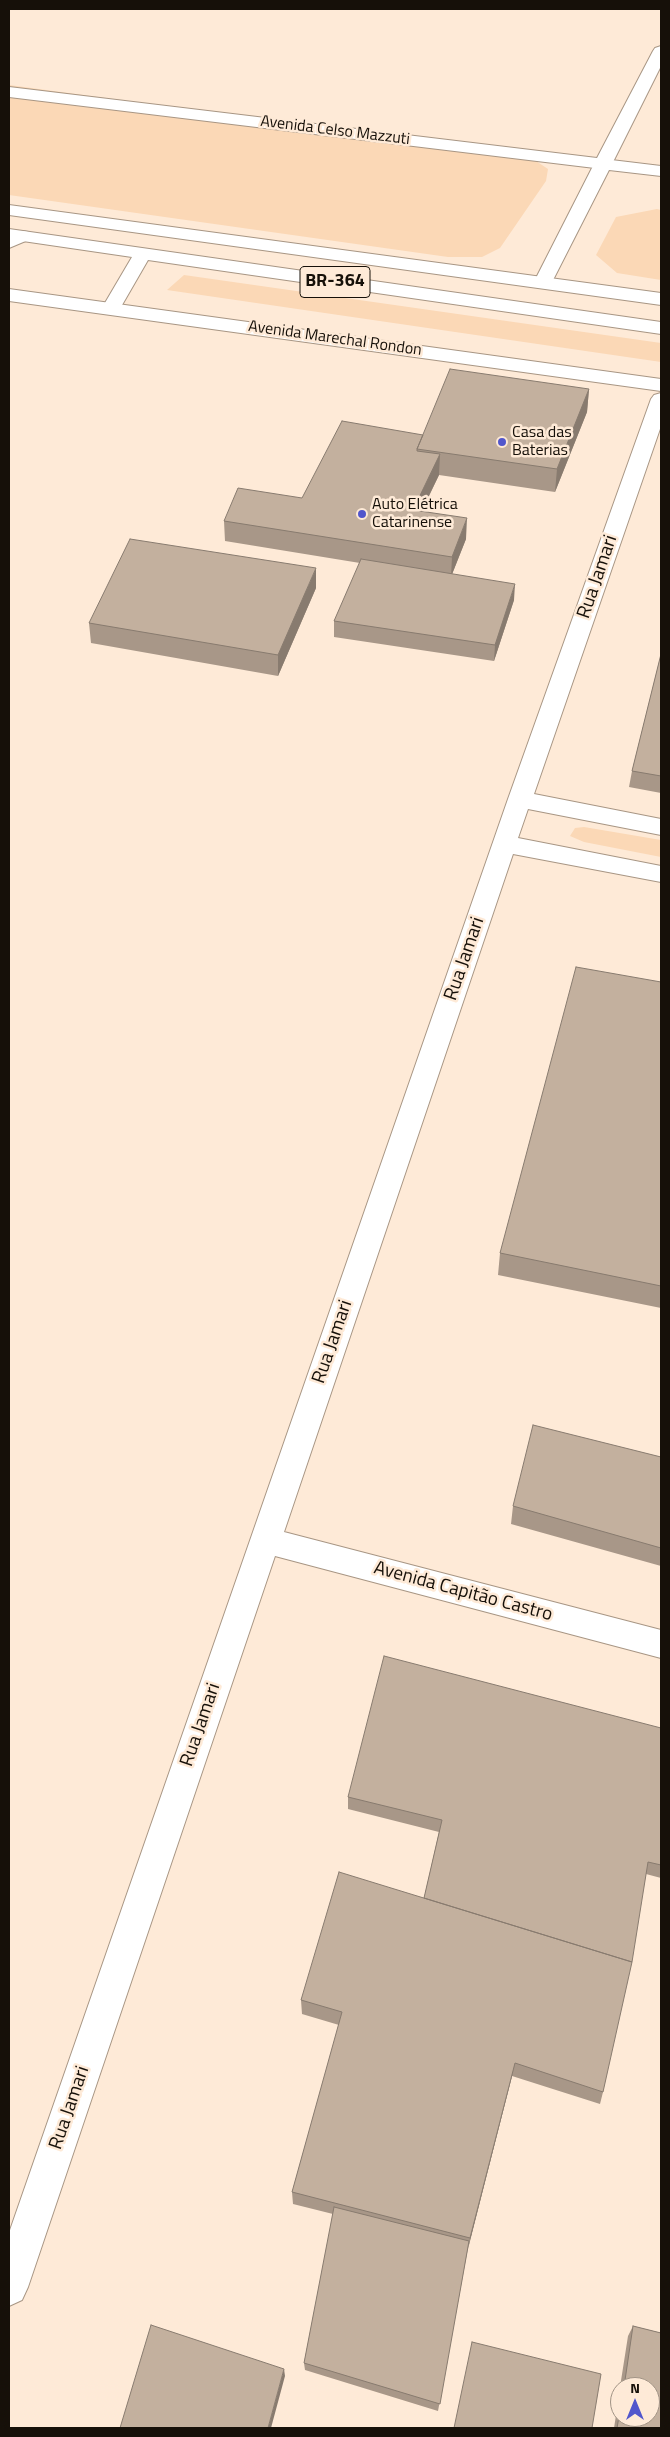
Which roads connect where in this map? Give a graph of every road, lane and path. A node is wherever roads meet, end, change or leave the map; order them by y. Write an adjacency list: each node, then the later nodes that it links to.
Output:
1 (661, 51): 2 (main road)
2 (656, 74): 4 (main road)
3 (9, 92): 4 (main road, Avenida Celso Mazzuti)
4 (603, 164): 5 (main road, Avenida Celso Mazzuti); 9 (main road)
5 (661, 171)
6 (9, 210): 9 (main road, BR-364)
7 (13, 238): 8 (main road, BR-364)
8 (142, 255): 12 (main road); 13 (main road, BR-364)
9 (543, 282): 11 (main road, BR-364)
10 (9, 295): 12 (main road, Avenida Marechal Rondon)
11 (661, 299)
12 (111, 308): 14 (main road, Avenida Marechal Rondon)
13 (661, 328)
14 (661, 386)
15 (661, 399): 16 (main road, Rua Jamari)
16 (520, 799): 17 (main road); 18 (main road, Rua Jamari)
17 (661, 827)
18 (506, 844): 19 (main road); 20 (main road, Rua Jamari)
19 (661, 874)
20 (264, 1540): 21 (main road, Avenida Capitão Castro); 22 (main road, Rua Jamari)
21 (661, 1644)
22 (9, 2287)

